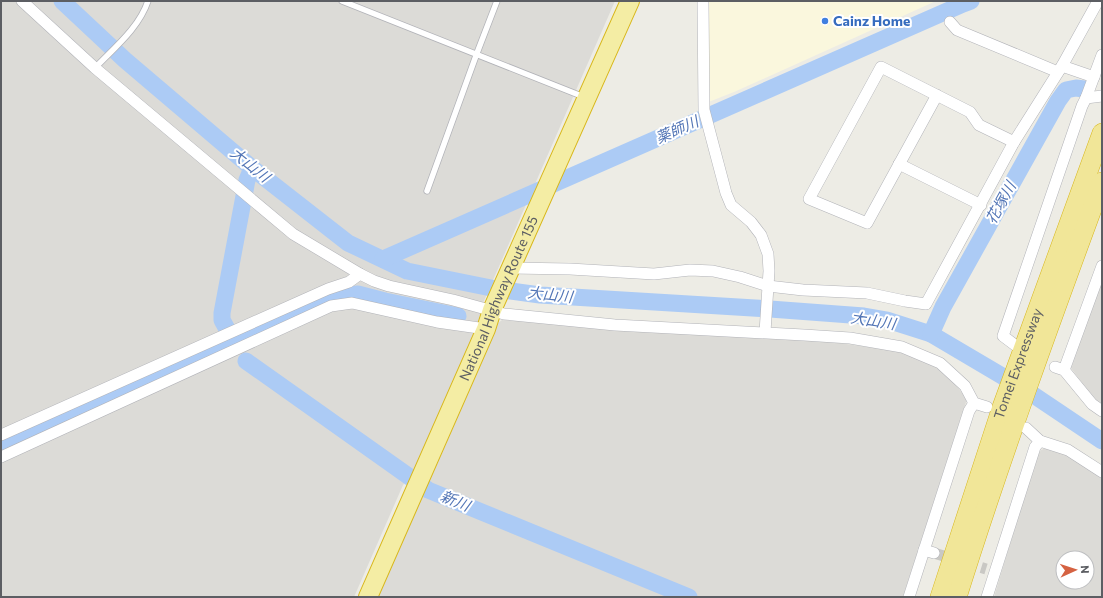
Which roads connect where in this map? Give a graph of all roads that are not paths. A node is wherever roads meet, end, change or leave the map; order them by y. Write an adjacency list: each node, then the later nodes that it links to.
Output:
1 (22, 1): 11 (street)
2 (148, 1): 11 (lane)
3 (342, 1): 9 (lane)
4 (497, 1): 9 (lane)
5 (630, 1): 16 (highway, National Highway Route 155)
6 (703, 1): 27 (street)
7 (1098, 1): 12 (street)
8 (950, 22): 12 (street)
9 (477, 53): 16 (lane); 22 (lane)
10 (1102, 55): 13 (street)
11 (95, 68): 26 (street)
12 (1060, 69): 13 (street); 19 (street)
13 (1094, 77): 17 (street)
14 (937, 95): 19 (street); 20 (street); 20 (street)
15 (1102, 96): 17 (street)
16 (586, 98): 25 (highway, National Highway Route 155)
17 (1086, 98): 31 (street)
18 (1102, 133): 31 (highway, Tomei Expressway)
19 (1014, 142): 23 (street)
20 (899, 164): 23 (street)
21 (1102, 182): 31 (highway, Tomei Expressway)
22 (427, 191)
23 (981, 205): 27 (street)
24 (1102, 266): 33 (street)
25 (511, 268): 27 (street); 28 (highway, National Highway Route 155)
26 (360, 274): 28 (street); 35 (street)
27 (768, 288): 29 (street)
28 (492, 310): 29 (street); 30 (highway, National Highway Route 155)
29 (765, 327): 32 (street)
30 (486, 329): 37 (street); 39 (highway, National Highway Route 155)
31 (1023, 358): 34 (highway, Tomei Expressway)
32 (974, 403): 34 (street); 40 (street)
33 (1102, 411)
34 (1008, 415): 36 (street); 41 (highway, Tomei Expressway); 42 (highway, Tomei Expressway)
35 (1, 435)
36 (1040, 441): 38 (street); 43 (street)
37 (1, 456)
38 (1102, 472)
39 (368, 597)
40 (909, 597)
41 (940, 597)
42 (957, 597)
43 (987, 597)

